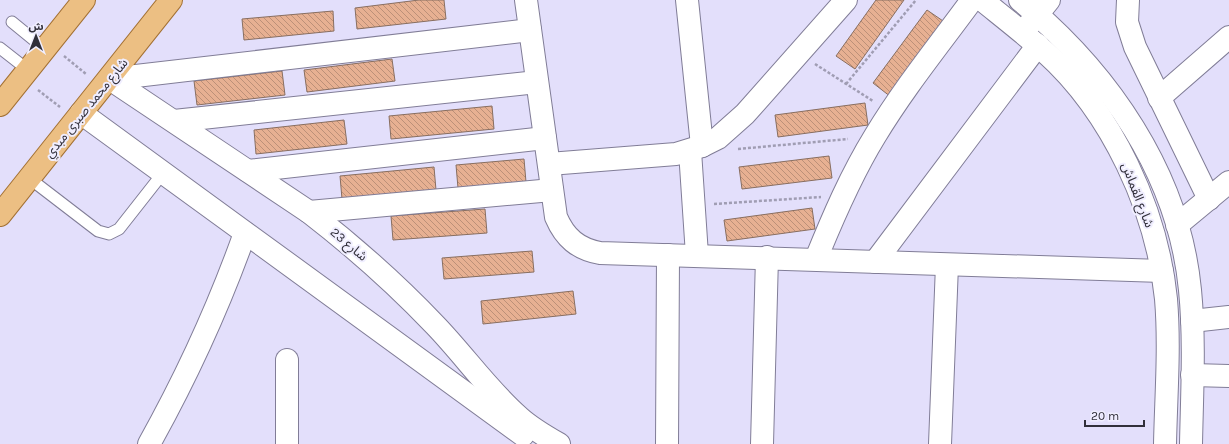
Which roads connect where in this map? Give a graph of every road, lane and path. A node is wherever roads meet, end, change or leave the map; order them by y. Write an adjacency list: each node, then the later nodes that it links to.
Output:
1 (84, 0): 16 (main road)
2 (171, 0): 21 (main road, شارع محمد صبرى مبدي)
3 (526, 0): 13 (street)
4 (687, 0): 30 (street)
5 (846, 0): 18 (street)
6 (916, 0): 22 (path)
7 (972, 0): 25 (street)
8 (982, 0): 15 (street, شارع القماش)
9 (1020, 0): 11 (street, شارع القماش)
10 (1128, 0): 23 (street)
11 (1043, 7): 15 (street); 43 (street, شارع القماش)
12 (12, 22): 16 (lane)
13 (530, 30): 20 (street); 21 (street)
14 (1229, 37): 23 (street)
15 (1030, 39): 49 (street); 51 (street, شارع القماش)
16 (47, 46): 19 (main road); 21 (path)
17 (0, 48): 19 (lane)
18 (798, 54): 22 (path); 30 (street)
19 (25, 74): 24 (main road); 26 (path)
20 (537, 82): 27 (street); 29 (street)
21 (106, 83): 26 (main road, شارع محمد صبرى مبدي); 27 (street, شارع 23)
22 (846, 84): 25 (path)
23 (1159, 98): 39 (street)
24 (0, 105)
25 (891, 112): 28 (street)
26 (78, 116): 34 (street); 35 (main road, شارع محمد صبرى مبدي)
27 (174, 121): 33 (street, شارع 23)
28 (875, 136): 31 (path); 38 (street)
29 (545, 138): 32 (street); 33 (street)
30 (696, 148): 32 (street); 40 (street)
31 (736, 150)
32 (548, 164): 37 (street)
33 (248, 171): 41 (street, شارع 23)
34 (163, 173): 35 (lane); 44 (street)
35 (29, 178): 42 (main road, شارع محمد صبرى مبدي)
36 (1229, 182): 39 (street)
37 (552, 190): 41 (street); 45 (street)
38 (843, 196): 40 (path); 48 (street)
39 (1209, 199): 43 (street)
40 (694, 205): 46 (street)
41 (308, 212): 60 (street, شارع 23)
42 (0, 215)
43 (1176, 225): 53 (street, شارع القماش)
44 (245, 233): 57 (street); 59 (street)
45 (668, 255): 46 (street); 61 (street)
46 (697, 255): 47 (street)
47 (767, 257): 48 (street); 62 (street)
48 (816, 259): 49 (street)
49 (875, 262): 50 (street)
50 (947, 264): 51 (street); 63 (street)
51 (1162, 271): 64 (street, شارع القماش)
52 (1229, 317): 53 (street)
53 (1192, 321): 55 (street, شارع القماش)
54 (287, 360): 58 (street)
55 (1192, 375): 56 (street); 65 (street, شارع القماش)
56 (1229, 376)
57 (149, 444)
58 (287, 444)
59 (536, 444)
60 (559, 444)
61 (667, 444)
62 (762, 444)
63 (940, 444)
64 (1165, 444)
65 (1191, 444)

